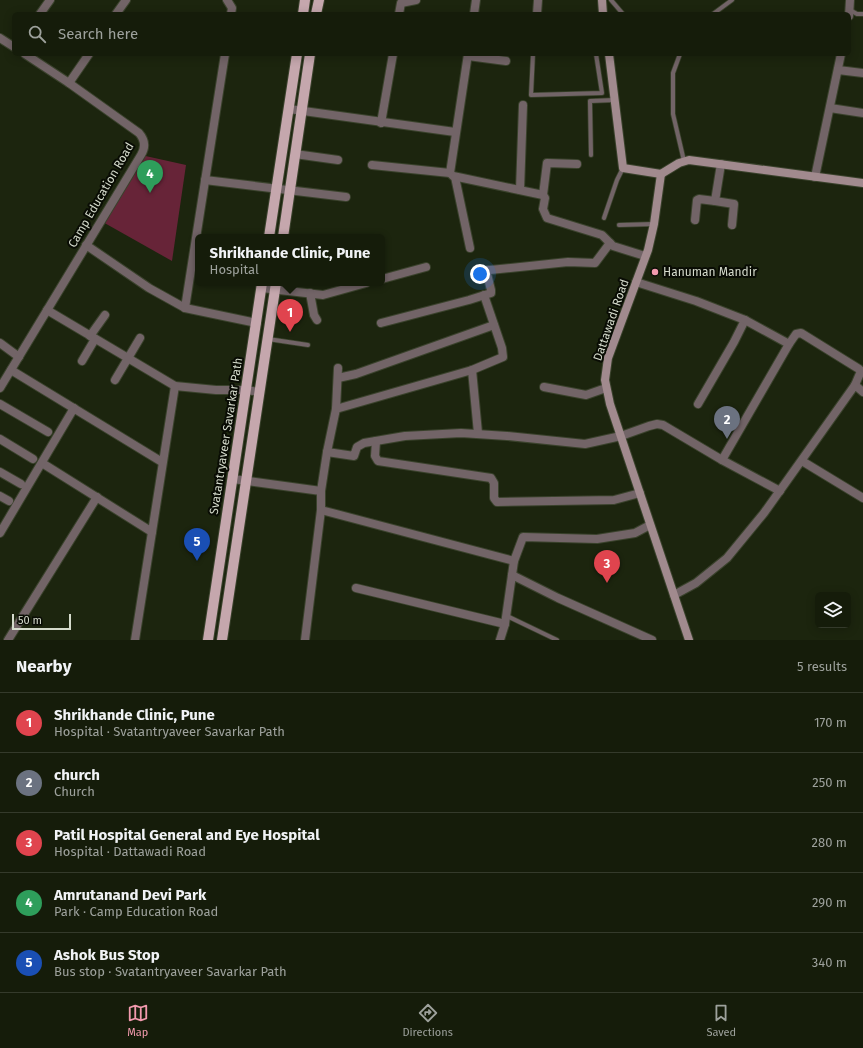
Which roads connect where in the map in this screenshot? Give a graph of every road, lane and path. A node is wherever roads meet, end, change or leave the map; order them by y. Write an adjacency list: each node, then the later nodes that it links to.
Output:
1 (50, 0): 13 (street)
2 (126, 0): 14 (street)
3 (305, 0): 16 (main road)
4 (318, 0): 17 (main road)
5 (416, 0): 18 (street)
6 (476, 0): 19 (street)
7 (538, 0): 20 (street)
8 (602, 0): 21 (street)
9 (611, 0): 22 (lane)
10 (850, 0): 24 (street)
11 (230, 1): 15 (street)
12 (730, 1): 23 (lane)
13 (41, 12)
14 (117, 12)
15 (231, 12)
16 (303, 12)
17 (316, 12)
18 (399, 12)
19 (474, 12)
20 (537, 12)
21 (603, 12)
22 (621, 12)
23 (716, 12)
24 (850, 12)
25 (851, 13): 26 (lane)
26 (863, 14)
27 (0, 38): 28 (street)
28 (12, 46)
29 (28, 56): 45 (street, Camp Education Road)
30 (88, 56): 45 (street)
31 (225, 56): 65 (street)
32 (297, 56): 49 (main road)
33 (310, 56): 50 (main road)
34 (393, 56): 52 (street)
35 (468, 56): 53 (street)
36 (474, 56): 42 (street)
37 (532, 56): 38 (lane)
38 (596, 56)
39 (609, 56): 46 (street)
40 (679, 56): 57 (lane)
41 (841, 56): 43 (street)
42 (506, 61)
43 (838, 70): 44 (street); 48 (street)
44 (863, 73)
45 (69, 83): 83 (street, Camp Education Road)
46 (615, 100): 55 (lane); 61 (street)
47 (524, 105): 68 (street)
48 (830, 108): 51 (street); 64 (street)
49 (289, 109): 50 (street); 67 (main road)
50 (302, 111): 52 (street); 54 (main road)
51 (863, 113)
52 (381, 123): 53 (street)
53 (455, 132): 63 (street)
54 (295, 154): 56 (street); 69 (main road)
55 (591, 155)
56 (338, 160)
57 (684, 161): 59 (street); 62 (street)
58 (577, 164): 70 (street)
59 (721, 164): 64 (street); 72 (street)
60 (372, 165): 63 (street)
61 (623, 168): 62 (street); 73 (lane)
62 (662, 174): 75 (street, Dattawadi Road)
63 (453, 175): 68 (street); 84 (street)
64 (815, 176): 66 (street)
65 (205, 180): 67 (street); 78 (street)
66 (863, 183)
67 (276, 189): 69 (street); 79 (main road)
68 (520, 190): 70 (street)
69 (290, 191): 71 (street); 80 (main road)
70 (543, 195): 81 (street)
71 (346, 197)
72 (715, 201): 74 (street); 77 (street)
73 (604, 218)
74 (696, 220)
75 (654, 224): 76 (lane); 85 (street, Dattawadi Road)
76 (619, 225)
77 (732, 225)
78 (197, 234)
79 (269, 234)
80 (283, 234)
81 (610, 243): 85 (street); 93 (street)
82 (195, 244): 94 (street)
83 (86, 245): 94 (street); 95 (street, Camp Education Road)
84 (470, 248)
85 (645, 256): 88 (street, Dattawadi Road)
86 (426, 267): 87 (street)
87 (385, 278)
88 (636, 282): 98 (street); 120 (street, Dattawadi Road)
89 (262, 286): 99 (main road, Svatantryaveer Savarkar Path)
90 (276, 286): 92 (street); 104 (main road)
91 (356, 286): 92 (street)
92 (310, 293): 97 (street)
93 (484, 295): 100 (street); 101 (street)
94 (185, 308): 99 (street)
95 (47, 310): 102 (street); 108 (street, Camp Education Road)
96 (105, 315): 102 (street)
97 (317, 320)
98 (745, 320): 107 (street); 125 (street)
99 (256, 323): 121 (main road, Svatantryaveer Savarkar Path)
100 (380, 323)
101 (494, 325): 113 (street); 114 (street)
102 (93, 338): 109 (street); 110 (street)
103 (140, 338): 109 (street)
104 (268, 339): 106 (lane); 122 (main road)
105 (0, 343): 108 (street)
106 (308, 344)
107 (790, 344): 116 (street); 135 (street)
108 (18, 356): 112 (street, Camp Education Road)
109 (128, 359): 115 (street); 117 (street)
110 (82, 361)
111 (338, 368): 114 (street)
112 (11, 370): 119 (street, Camp Education Road); 126 (street)
113 (472, 370): 127 (street); 129 (street)
114 (338, 378): 127 (street)
115 (115, 380)
116 (855, 385): 123 (street); 136 (street)
117 (175, 386): 121 (street); 137 (street)
118 (544, 387): 120 (street)
119 (0, 388)
120 (606, 388): 130 (street, Dattawadi Road)
121 (246, 390): 122 (street); 140 (main road, Svatantryaveer Savarkar Path)
122 (259, 392): 141 (main road)
123 (863, 392)
124 (0, 404): 128 (street)
125 (698, 404)
126 (74, 408): 137 (street); 138 (street)
127 (336, 409): 133 (street)
128 (48, 432)
129 (478, 433): 130 (street); 132 (street)
130 (621, 436): 135 (street); 145 (street, Dattawadi Road)
131 (0, 439): 134 (street)
132 (376, 441): 133 (street); 145 (street)
133 (327, 452): 143 (street)
134 (33, 459)
135 (722, 460): 144 (street)
136 (802, 461): 144 (street); 148 (street)
137 (162, 462): 152 (street)
138 (42, 463): 147 (street); 153 (street)
139 (0, 472): 142 (street)
140 (233, 479): 141 (street); 163 (main road, Svatantryaveer Savarkar Path)
141 (246, 480): 143 (street); 164 (main road)
142 (21, 484)
143 (321, 491): 150 (street)
144 (780, 491): 157 (street)
145 (640, 494): 151 (street, Dattawadi Road)
146 (0, 496): 149 (street)
147 (97, 497): 152 (street); 161 (street)
148 (863, 498)
149 (9, 501)
150 (321, 510): 154 (street); 165 (street)
151 (650, 525): 154 (street); 157 (street, Dattawadi Road)
152 (152, 532): 162 (street)
153 (0, 533)
154 (514, 561): 155 (street)
155 (512, 575): 158 (street); 168 (street)
156 (356, 588): 158 (street)
157 (674, 595): 169 (street, Dattawadi Road)
158 (506, 620): 166 (street); 167 (lane)
159 (0, 637): 160 (street)
160 (5, 640)
161 (8, 640)
162 (135, 640)
163 (208, 640)
164 (222, 640)
165 (306, 640)
166 (500, 640)
167 (557, 640)
168 (652, 640)
169 (688, 640)

